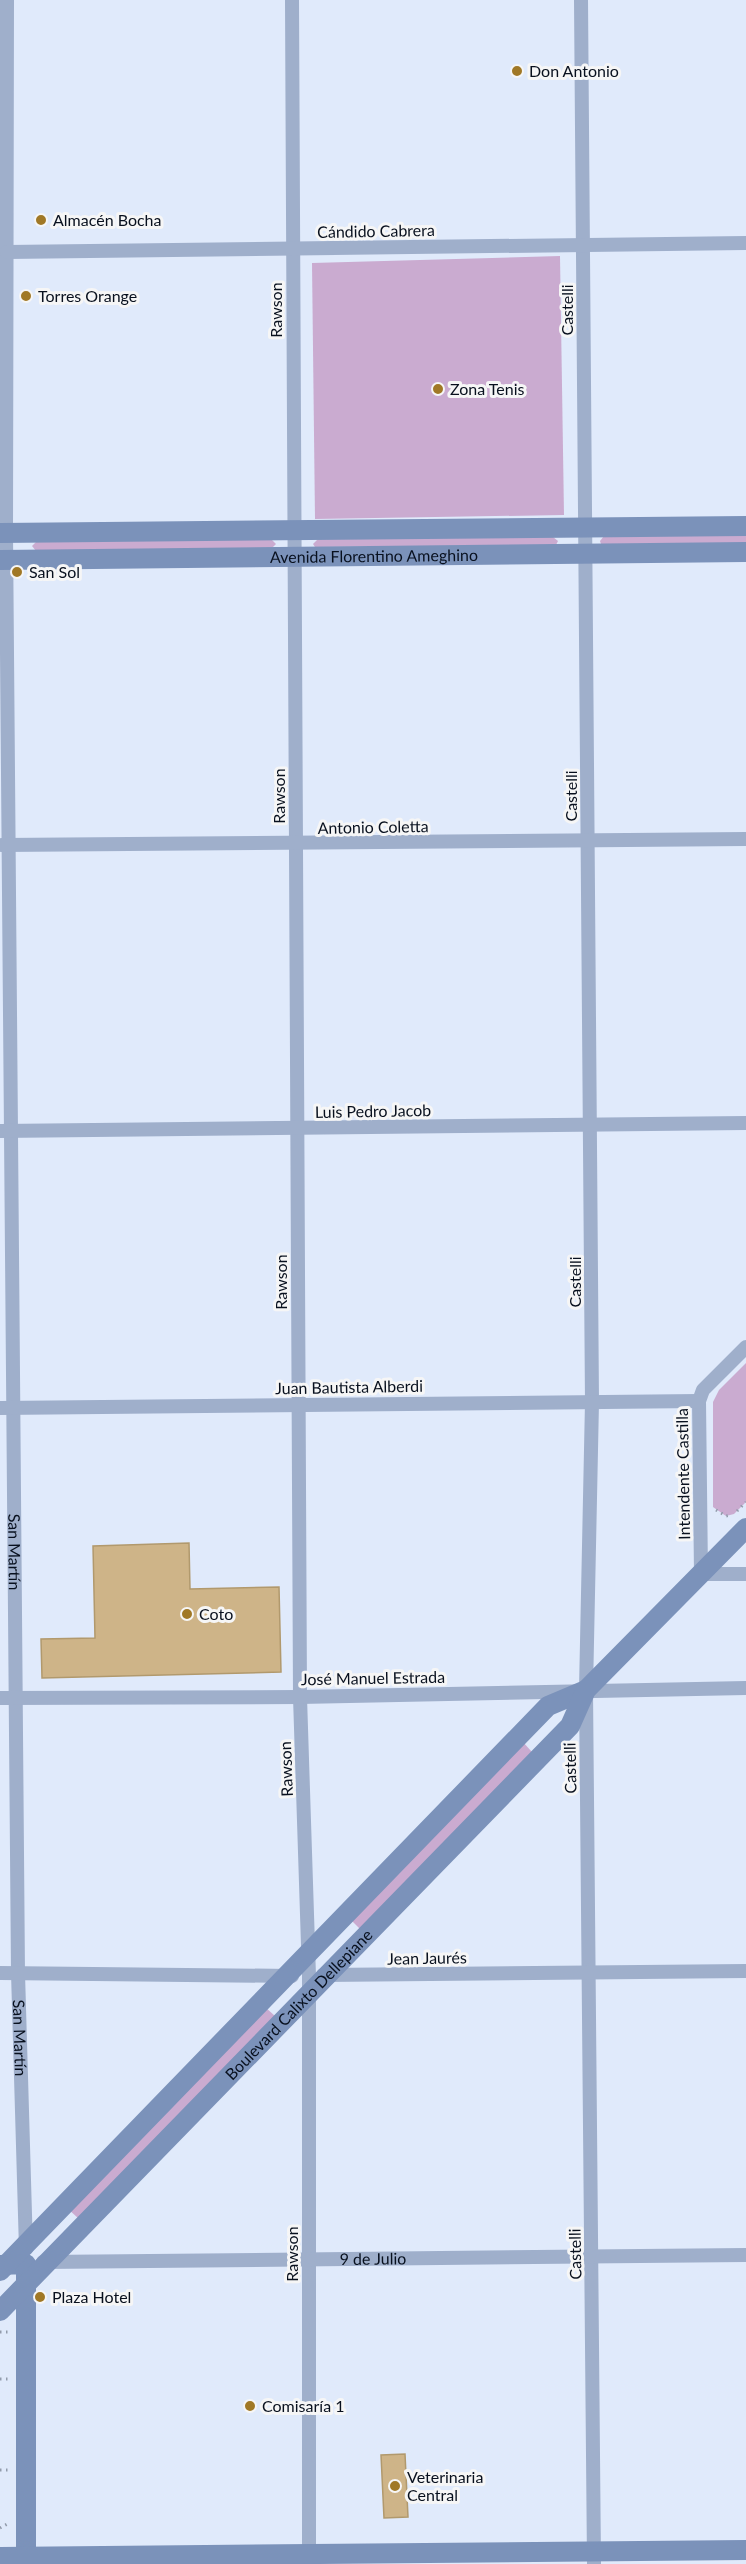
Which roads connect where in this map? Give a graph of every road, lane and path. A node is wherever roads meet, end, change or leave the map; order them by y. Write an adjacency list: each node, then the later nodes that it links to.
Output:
1 (7, 0): 7 (street, San Martín)
2 (292, 0): 6 (street, Rawson)
3 (581, 0): 5 (street, Castelli)
4 (746, 243): 5 (street, Cándido Cabrera)
5 (583, 245): 6 (street, Cándido Cabrera); 9 (street, Castelli)
6 (293, 248): 7 (street, Cándido Cabrera); 10 (street, Rawson)
7 (7, 252): 11 (street, San Martín)
8 (746, 526): 9 (main road, Avenida Florentino Ameghino)
9 (585, 528): 10 (main road, Avenida Florentino Ameghino); 13 (street, Castelli)
10 (294, 531): 11 (main road, Avenida Florentino Ameghino); 14 (street, Rawson)
11 (3, 533): 15 (street, San Martín)
12 (746, 552): 13 (main road, Avenida Florentino Ameghino)
13 (586, 554): 14 (main road, Avenida Florentino Ameghino); 17 (street, Castelli)
14 (294, 557): 15 (main road, Avenida Florentino Ameghino); 18 (street, Rawson)
15 (3, 560): 19 (street, San Martín)
16 (746, 839): 17 (street, Antonio Coletta)
17 (588, 841): 18 (street, Antonio Coletta); 21 (street, Castelli)
18 (296, 844): 19 (street, Antonio Coletta); 22 (street, Rawson)
19 (4, 845): 23 (street, San Martín)
20 (746, 1123): 21 (street, Luis Pedro Jacob)
21 (590, 1125): 22 (street, Luis Pedro Jacob); 26 (street, Castelli)
22 (297, 1128): 23 (street, Luis Pedro Jacob); 27 (street, Rawson)
23 (6, 1131): 28 (street, San Martín)
24 (746, 1347): 25 (street, Intendente Castilla)
25 (699, 1401): 26 (street, Juan Bautista Alberdi); 33 (street, Intendente Castilla)
26 (592, 1402): 27 (street, Juan Bautista Alberdi); 35 (street, Castelli)
27 (298, 1404): 28 (street, Juan Bautista Alberdi); 36 (street, Rawson)
28 (7, 1408): 38 (street, San Martín)
29 (746, 1502): 30 (path)
30 (713, 1507)
31 (746, 1528): 33 (main road, Boulevard Calixto Dellepiane)
32 (746, 1574): 33 (street)
33 (701, 1575): 35 (main road, Boulevard Calixto Dellepiane)
34 (746, 1688): 35 (street, José Manuel Estrada)
35 (586, 1690): 36 (street, José Manuel Estrada); 39 (main road, Boulevard Calixto Dellepiane); 43 (street, Castelli); 45 (main road, Boulevard Calixto Dellepiane)
36 (300, 1697): 38 (street, José Manuel Estrada); 39 (street, Rawson)
37 (0, 1698): 38 (street, José Manuel Estrada)
38 (16, 1698): 42 (street, San Martín)
39 (308, 1952): 44 (main road, Boulevard Calixto Dellepiane); 45 (street, Rawson)
40 (746, 1971): 43 (street, Jean Jaurés)
41 (0, 1973): 42 (street, Jean Jaurés)
42 (18, 1973): 44 (street, Jean Jaurés); 46 (street, San Martín)
43 (589, 1973): 45 (street, Jean Jaurés); 48 (street, Castelli)
44 (285, 1976): 45 (street, Jean Jaurés); 46 (main road, Boulevard Calixto Dellepiane)
45 (315, 1982): 49 (street, Rawson); 50 (main road, Boulevard Calixto Dellepiane)
46 (26, 2243): 51 (street, San Martín); 52 (main road, Boulevard Calixto Dellepiane)
47 (746, 2255): 48 (street, 9 de Julio)
48 (591, 2257): 49 (street, 9 de Julio); 61 (street, Castelli)
49 (309, 2259): 50 (street, 9 de Julio); 62 (street, Rawson)
50 (50, 2262): 51 (street, 9 de Julio); 53 (main road, Boulevard Calixto Dellepiane)
51 (26, 2264): 52 (main road, 9 de Julio); 53 (main road, San Martín)
52 (2, 2267)
53 (26, 2284): 54 (main road, Boulevard Calixto Dellepiane); 63 (main road, San Martín)
54 (0, 2311)
55 (0, 2379): 56 (path)
56 (10, 2379)
57 (0, 2470): 58 (path)
58 (10, 2470)
59 (746, 2550): 61 (main road)
60 (0, 2557): 63 (main road)
61 (594, 2558): 62 (main road)
62 (309, 2559): 63 (main road)
63 (26, 2560)

